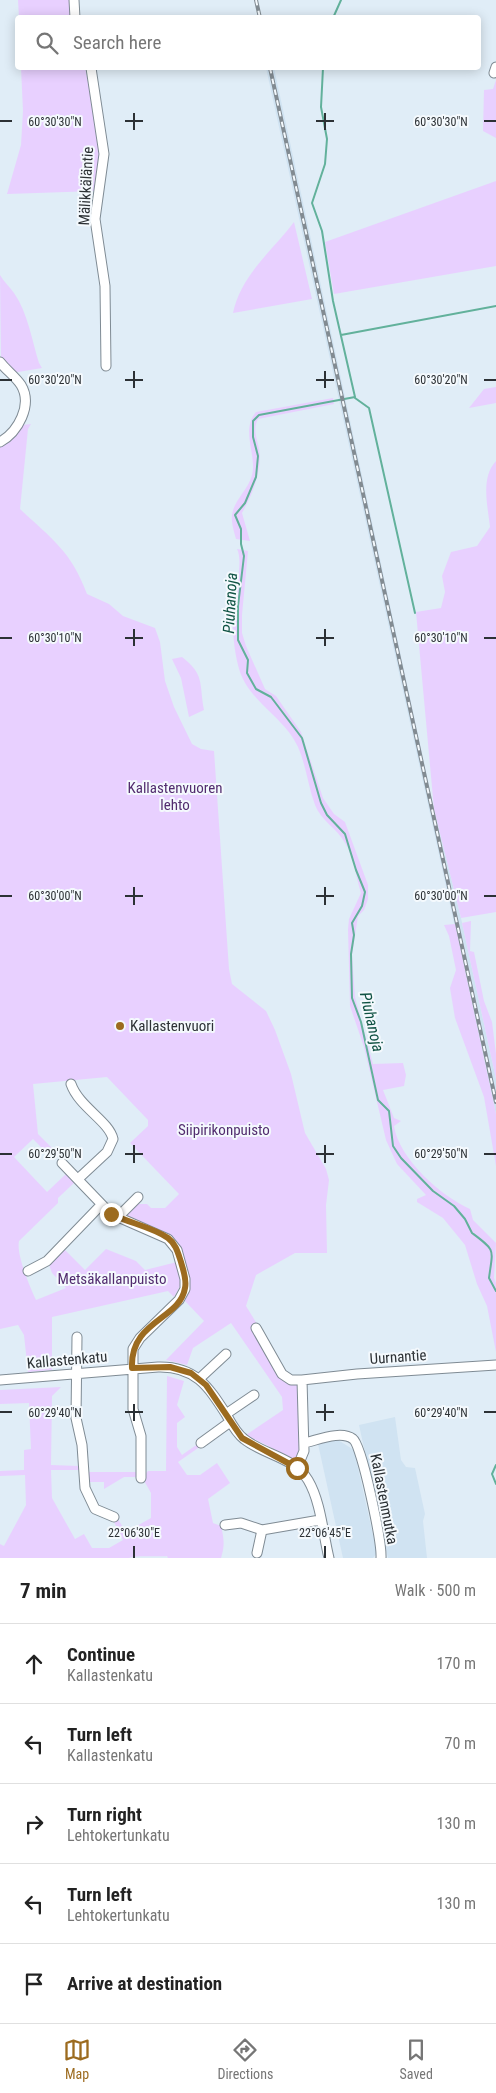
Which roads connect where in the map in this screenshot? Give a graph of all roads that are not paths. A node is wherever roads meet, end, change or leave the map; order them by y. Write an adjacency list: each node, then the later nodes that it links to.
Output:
1 (74, 0): 2 (street)
2 (75, 15)
3 (91, 70): 5 (street, Mälikkäläntie)
4 (0, 362): 6 (street)
5 (106, 366)
6 (0, 442)
7 (71, 1084): 9 (street)
8 (62, 1163): 9 (street)
9 (78, 1179): 11 (street)
10 (138, 1197): 12 (street)
11 (100, 1205): 12 (street); 13 (street)
12 (118, 1217): 18 (street)
13 (28, 1271)
14 (256, 1328): 22 (street)
15 (77, 1337): 19 (street)
16 (226, 1354): 20 (street)
17 (496, 1365): 22 (street, Uurnantie)
18 (132, 1368): 19 (street, Kallastenkatu); 20 (street, Kallastenkatu); 28 (street)
19 (76, 1373): 21 (street, Kallastenkatu); 29 (street)
20 (199, 1379): 24 (street, Kallastenkatu)
21 (0, 1380)
22 (302, 1380): 26 (street)
23 (254, 1395): 24 (street)
24 (228, 1418): 25 (street); 27 (street, Kallastenkatu)
25 (201, 1443)
26 (304, 1443): 27 (street); 35 (street, Kallastenmutka)
27 (297, 1468): 30 (street, Kallastenkatu)
28 (141, 1478)
29 (114, 1517)
30 (320, 1520): 32 (street); 34 (street, Kallastenkatu)
31 (225, 1525): 32 (street)
32 (262, 1530): 33 (street)
33 (257, 1553)
34 (329, 1558)
35 (381, 1558)

